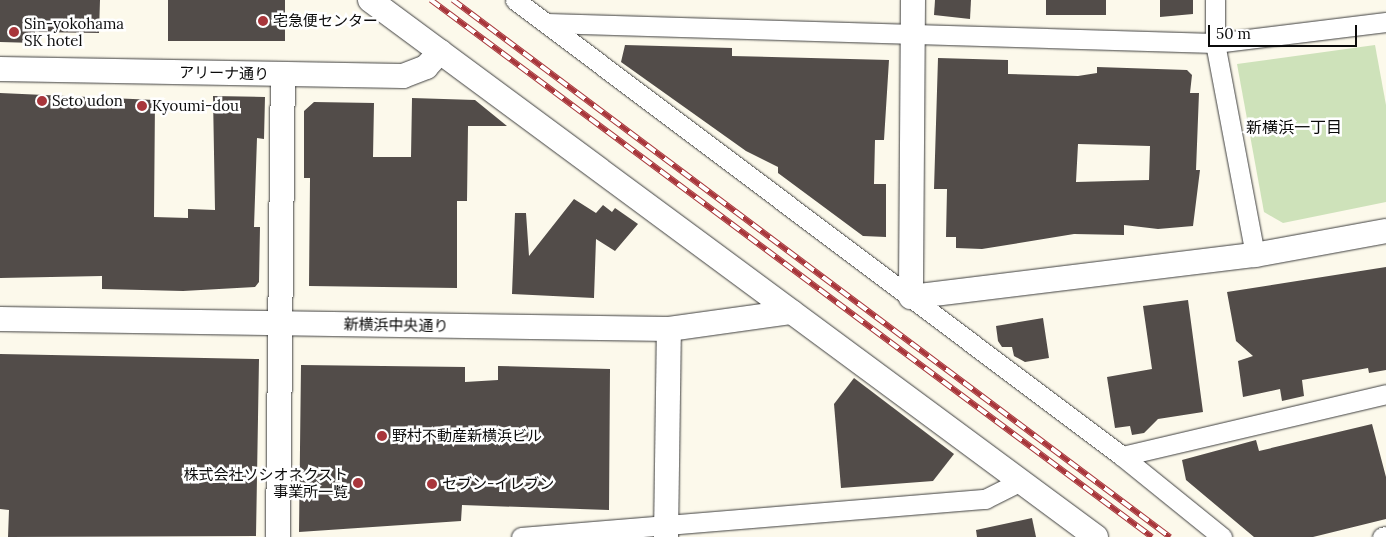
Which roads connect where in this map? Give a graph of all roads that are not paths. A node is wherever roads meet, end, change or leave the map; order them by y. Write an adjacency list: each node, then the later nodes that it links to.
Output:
1 (370, 0): 9 (street)
2 (516, 0): 6 (street)
3 (913, 0): 7 (street)
4 (1215, 0): 8 (street)
5 (1386, 22): 8 (street)
6 (547, 23): 7 (street); 14 (street)
7 (912, 33): 8 (street); 14 (street)
8 (1216, 43): 13 (street)
9 (440, 52): 11 (street, アリーナ通り); 15 (street)
10 (0, 69): 11 (street, アリーナ通り)
11 (283, 74): 17 (street)
12 (1386, 231): 13 (street)
13 (1255, 255): 14 (street)
14 (911, 297): 20 (street)
15 (792, 312): 18 (street, 新横浜中央通り); 21 (street)
16 (0, 319): 17 (street, 新横浜中央通り)
17 (280, 324): 18 (street, 新横浜中央通り); 25 (street)
18 (669, 329): 22 (street)
19 (1386, 394): 20 (street)
20 (1122, 456): 23 (street)
21 (1021, 481): 22 (street); 27 (street)
22 (666, 531): 26 (street)
23 (1217, 536)
24 (1386, 536): 28 (street)
25 (278, 537)
26 (521, 537)
27 (1096, 537)
28 (1382, 537)

